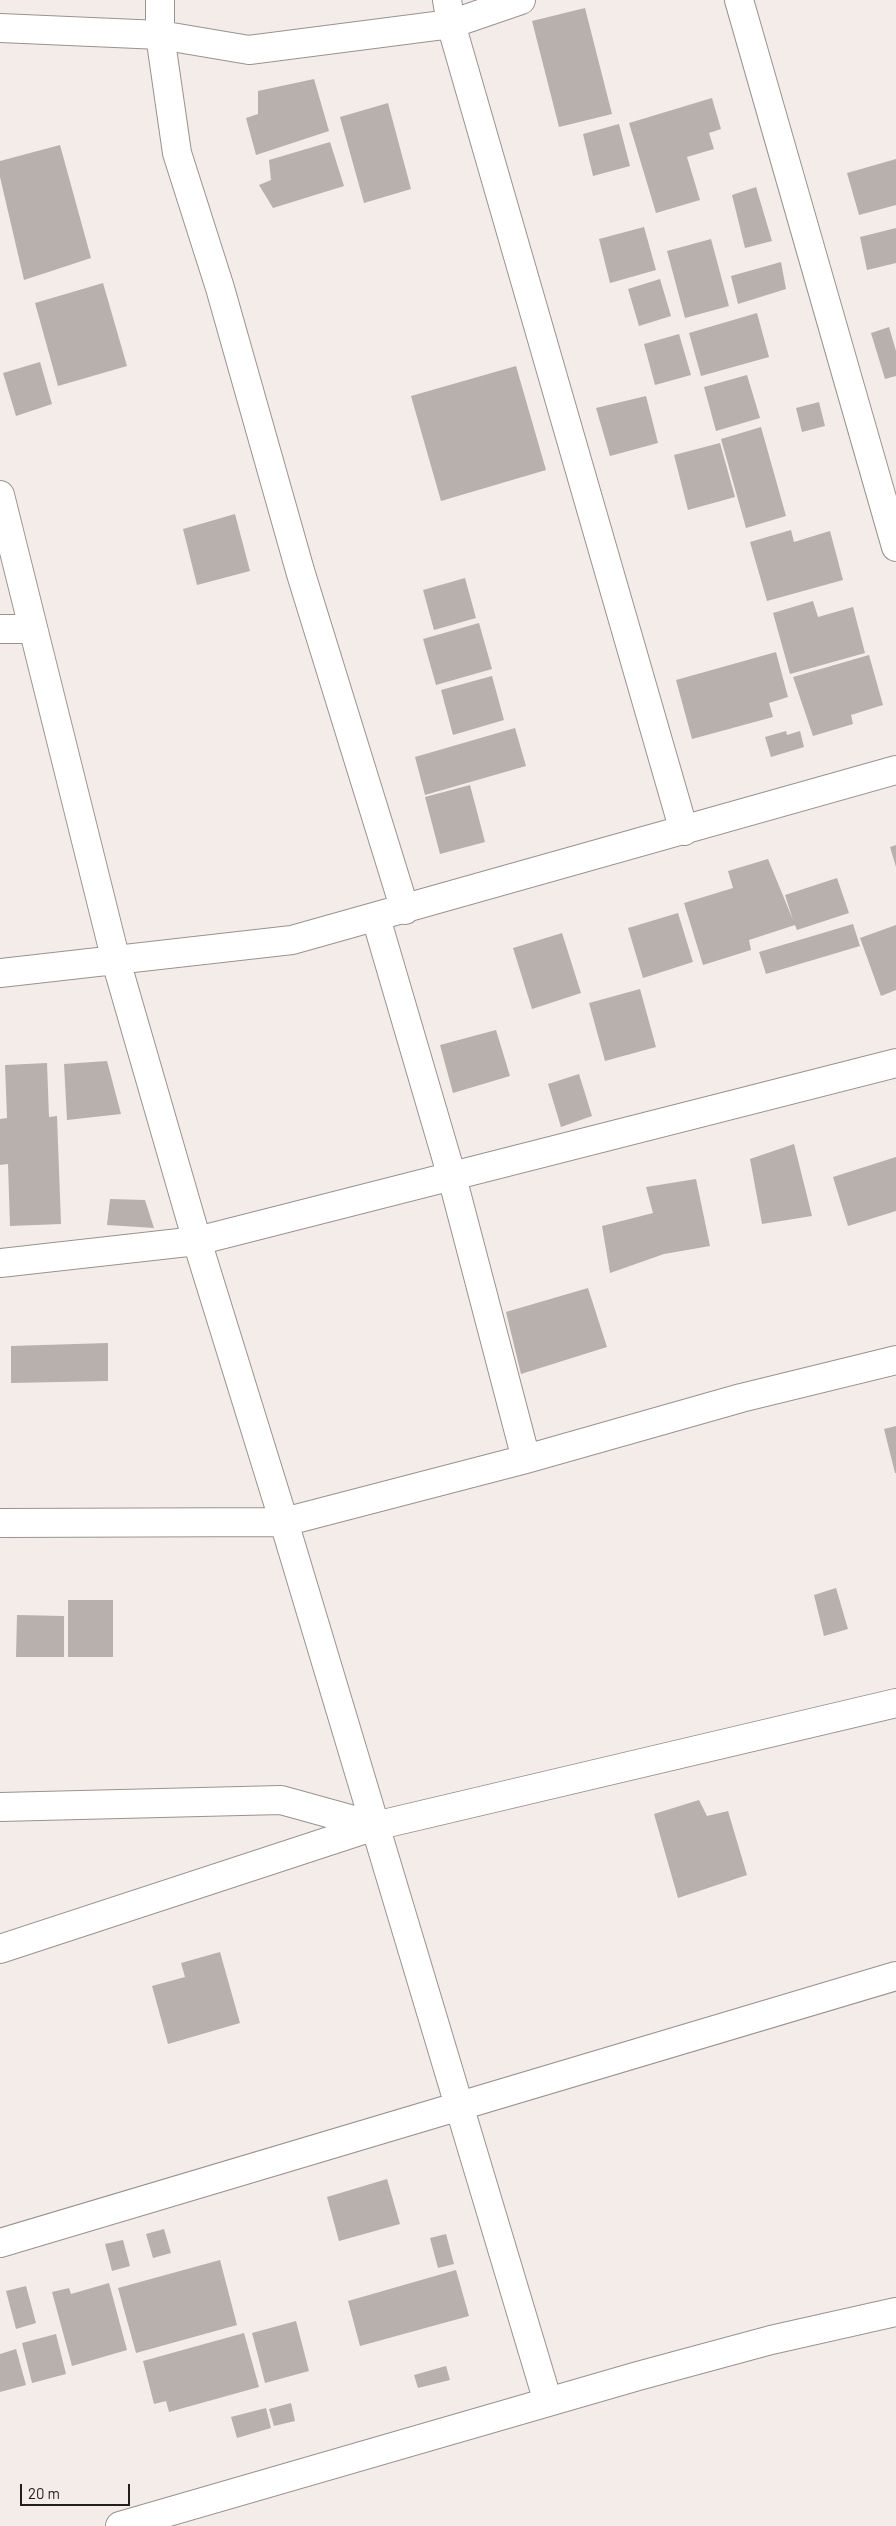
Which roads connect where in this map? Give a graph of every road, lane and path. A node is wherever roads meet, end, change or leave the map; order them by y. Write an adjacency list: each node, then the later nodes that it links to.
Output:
1 (160, 0): 6 (street)
2 (521, 0): 4 (street)
3 (739, 0): 8 (street)
4 (449, 12): 6 (street); 12 (street)
5 (0, 28): 6 (street)
6 (160, 35): 13 (street)
7 (0, 495): 10 (street)
8 (896, 547)
9 (0, 629): 10 (street)
10 (33, 629): 15 (street)
11 (896, 770): 12 (street)
12 (684, 831): 13 (street)
13 (405, 910): 14 (street)
14 (376, 918): 15 (street); 18 (street)
15 (116, 961): 16 (street); 19 (street)
16 (0, 973)
17 (896, 1063): 18 (street)
18 (452, 1177): 19 (street); 22 (street)
19 (197, 1241): 20 (street); 23 (street)
20 (0, 1263)
21 (896, 1360): 22 (street)
22 (526, 1459): 23 (street)
23 (284, 1522): 24 (street); 27 (street)
24 (0, 1523)
25 (896, 1704): 27 (street)
26 (0, 1807): 27 (street)
27 (375, 1826): 28 (street); 30 (street)
28 (0, 1949)
29 (896, 1976): 30 (street)
30 (459, 2106): 31 (street); 33 (street)
31 (0, 2243)
32 (896, 2312): 33 (street)
33 (548, 2402): 34 (street)
34 (120, 2526)

